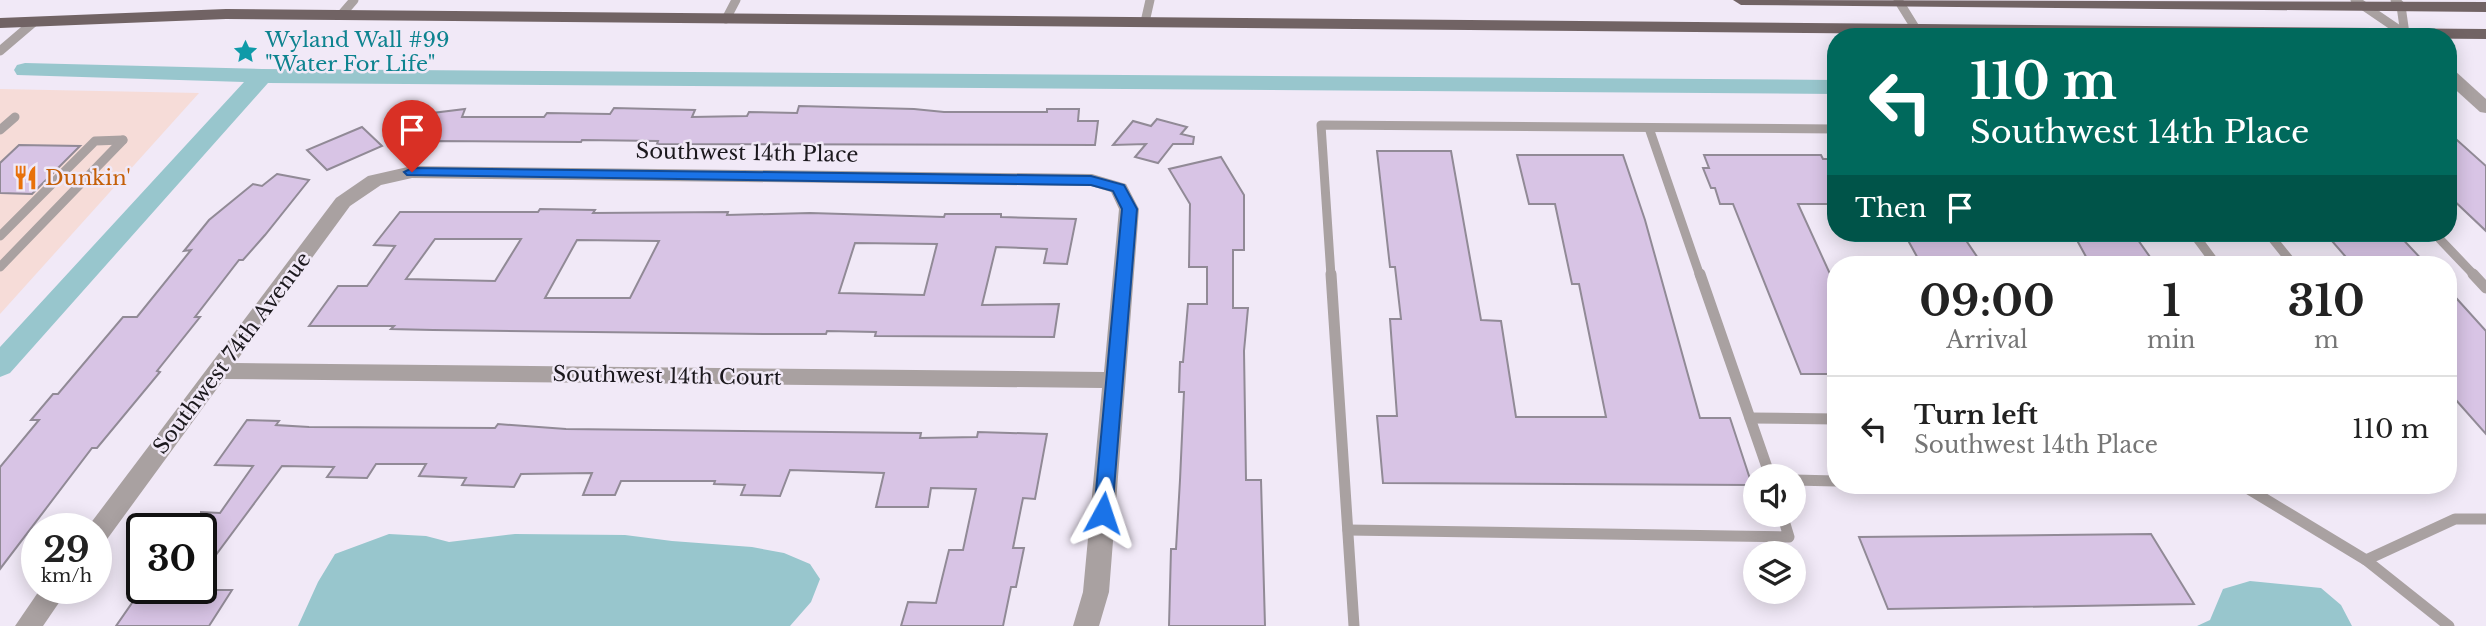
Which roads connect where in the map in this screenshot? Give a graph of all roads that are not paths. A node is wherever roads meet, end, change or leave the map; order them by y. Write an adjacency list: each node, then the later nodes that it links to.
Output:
1 (354, 0): 9 (lane)
2 (736, 0): 10 (lane)
3 (1150, 0): 13 (lane)
4 (1741, 0): 5 (main road)
5 (1898, 1): 6 (main road); 15 (lane)
6 (2358, 3): 7 (main road); 16 (lane)
7 (2398, 3): 8 (main road); 17 (lane)
8 (2486, 7)
9 (341, 15): 10 (main road); 11 (main road)
10 (726, 19): 13 (main road)
11 (34, 22): 12 (main road); 20 (lane)
12 (0, 23)
13 (1145, 23): 14 (main road)
14 (1827, 28)
15 (1915, 28)
16 (2396, 28)
17 (2405, 28)
18 (2457, 34): 19 (main road)
19 (2486, 34)
20 (0, 51)
21 (2457, 82): 22 (street)
22 (2486, 108)
23 (15, 117): 26 (lane)
24 (1649, 128): 25 (lane); 38 (lane); 47 (lane)
25 (1827, 129)
26 (0, 130)
27 (375, 180): 36 (street, Southwest 74th Avenue); 37 (street, Southwest 14th Place)
28 (0, 236): 34 (lane)
29 (2275, 242): 31 (lane)
30 (2443, 242): 32 (lane)
31 (2286, 256)
32 (2456, 256)
33 (2457, 257): 35 (lane)
34 (0, 267)
35 (2486, 288)
36 (220, 371): 37 (street, Southwest 14th Court); 44 (street, Southwest 74th Avenue)
37 (1114, 380): 51 (street)
38 (1750, 418): 39 (lane); 40 (lane)
39 (1827, 419)
40 (1765, 464)
41 (1806, 481): 42 (lane)
42 (1827, 481)
43 (2257, 494): 48 (lane)
44 (112, 514)
45 (2486, 519): 48 (lane)
46 (1786, 527): 47 (lane)
47 (1348, 530): 52 (lane)
48 (2366, 560): 53 (lane)
49 (44, 604): 50 (street)
50 (28, 626)
51 (1086, 626)
52 (1354, 626)
53 (2449, 626)

